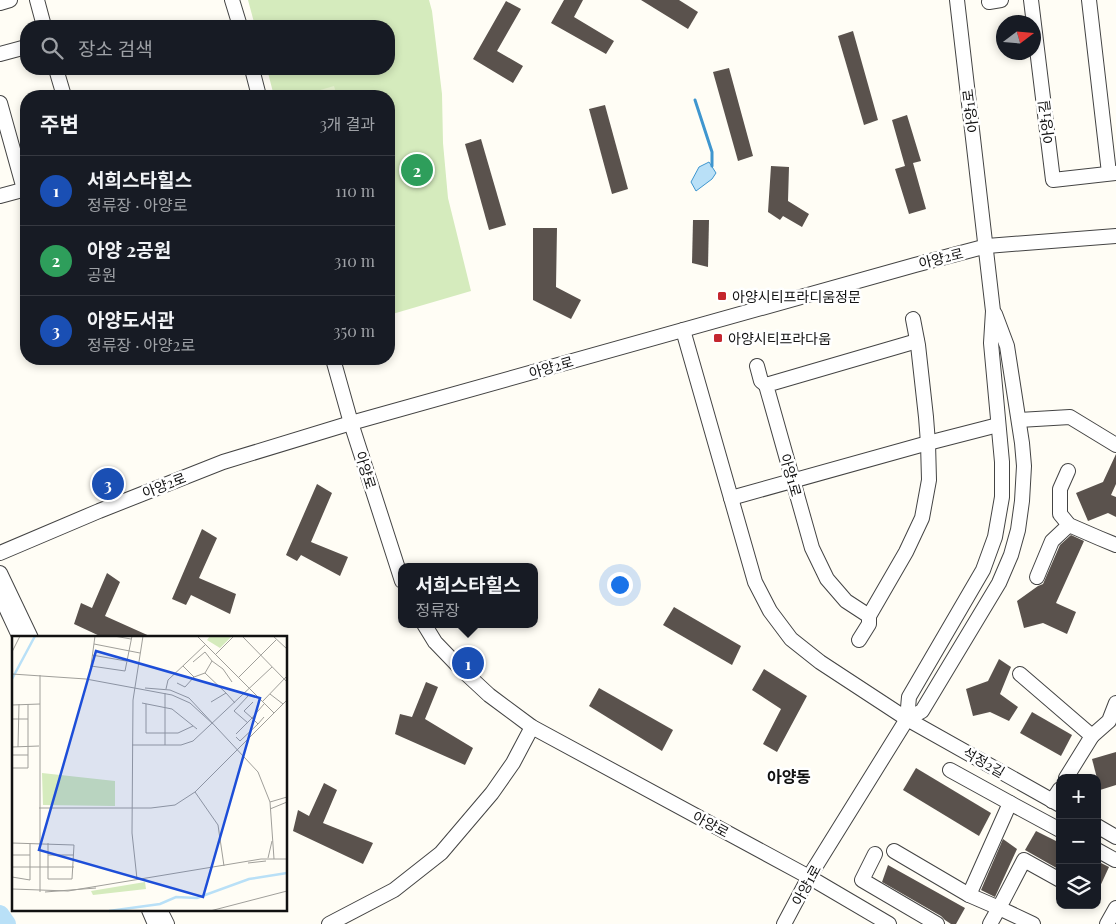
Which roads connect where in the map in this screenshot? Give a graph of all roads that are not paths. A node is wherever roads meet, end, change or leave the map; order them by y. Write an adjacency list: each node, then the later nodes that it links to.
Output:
1 (10, 0): 7 (street)
2 (37, 0): 8 (street)
3 (232, 0): 9 (street)
4 (957, 0): 22 (street, 아양1로)
5 (1031, 0): 18 (street, 아양1길)
6 (1089, 0): 18 (street)
7 (0, 3)
8 (42, 20)
9 (238, 20)
10 (20, 48): 11 (street)
11 (0, 54)
12 (58, 75): 14 (street)
13 (254, 75): 15 (street)
14 (62, 90)
15 (257, 90)
16 (0, 103): 17 (street)
17 (20, 172)
18 (1112, 173)
19 (20, 190): 20 (street)
20 (0, 196)
21 (1116, 236): 22 (street, 아양2로)
22 (987, 246): 23 (street, 아양1로); 25 (street, 아양2로)
23 (993, 311): 30 (street, 아양1로); 32 (street, 아양1로)
24 (913, 319): 26 (street)
25 (683, 330): 31 (street, 아양2로); 37 (street, 석정2길)
26 (918, 341): 29 (street); 33 (street)
27 (335, 365): 31 (street, 아양로)
28 (757, 366): 29 (street, 아양1로)
29 (766, 385): 36 (street, 아양1로)
30 (1019, 420): 34 (street); 52 (street, 아양1로)
31 (351, 423): 40 (street, 아양2로); 41 (street, 아양로)
32 (998, 425): 33 (street); 52 (street, 아양1로)
33 (928, 443): 36 (street); 45 (street)
34 (1116, 445)
35 (1068, 471): 38 (street)
36 (793, 481): 37 (street); 45 (street, 아양1로)
37 (731, 498): 52 (street, 석정2길)
38 (1069, 525): 39 (street); 43 (street)
39 (1116, 544)
40 (0, 553)
41 (398, 569)
42 (0, 573): 48 (street)
43 (1037, 577)
44 (0, 594): 47 (street)
45 (869, 616): 49 (street)
46 (426, 628): 53 (street, 아양로)
47 (19, 636)
48 (30, 636)
49 (859, 640)
50 (1020, 674): 54 (street)
51 (1116, 703): 54 (street)
52 (907, 719): 58 (street, 석정2길); 66 (street, 아양1로)
53 (532, 727): 66 (street, 아양로); 75 (street)
54 (1092, 736): 56 (street)
55 (950, 770): 57 (street)
56 (1068, 774)
57 (1010, 803): 59 (street); 68 (street)
58 (1056, 803)
59 (1056, 828)
60 (1101, 828): 61 (street)
61 (1116, 837)
62 (894, 851): 68 (street)
63 (1101, 852): 65 (street)
64 (875, 854): 78 (street)
65 (1115, 860)
66 (809, 876): 76 (street, 아양1로); 77 (street, 아양로)
67 (1056, 878): 69 (street)
68 (969, 895): 69 (street)
69 (1000, 908): 79 (street); 80 (street)
70 (1116, 908): 81 (street)
71 (150, 912): 73 (street)
72 (161, 912): 74 (street)
73 (156, 924)
74 (167, 924)
75 (329, 924)
76 (784, 924)
77 (889, 924)
78 (937, 924)
79 (990, 924)
80 (1033, 924)
81 (1107, 924)

